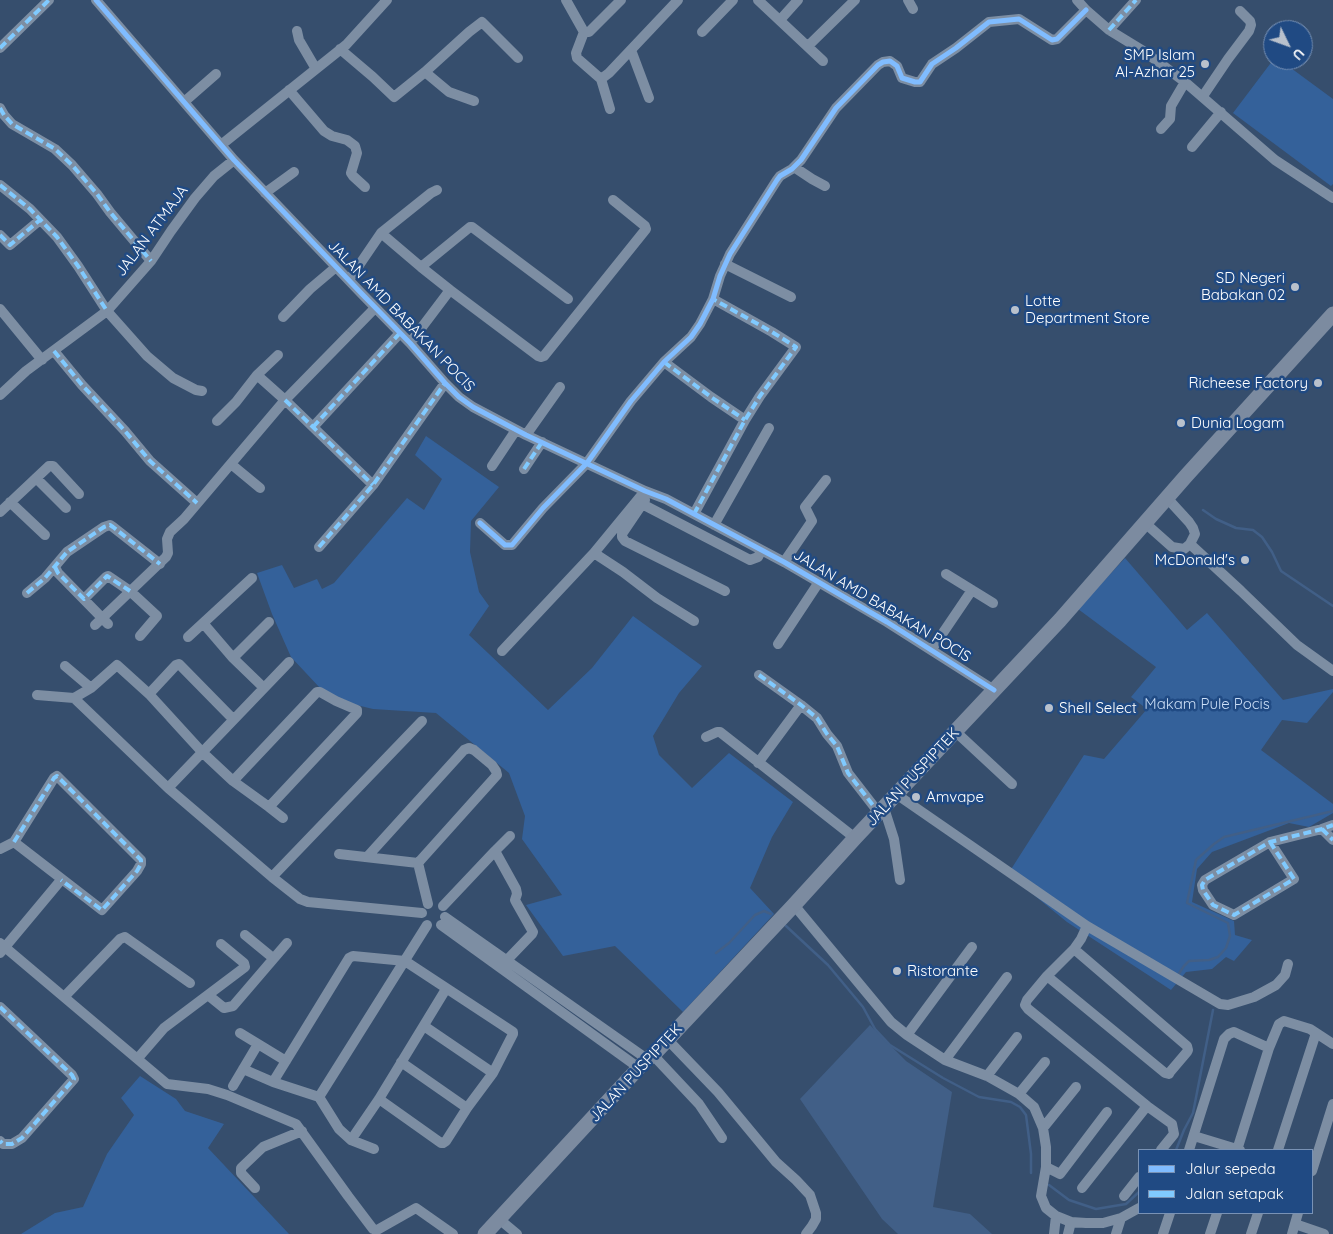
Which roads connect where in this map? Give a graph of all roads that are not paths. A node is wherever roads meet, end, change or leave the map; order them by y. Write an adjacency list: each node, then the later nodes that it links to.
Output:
1 (49, 0): 21 (street)
2 (96, 0): 35 (street, JALAN AMD BABAKAN POCIS)
3 (387, 0): 22 (street)
4 (566, 0): 18 (street)
5 (621, 0): 18 (street)
6 (678, 0): 23 (street)
7 (734, 0): 19 (street)
8 (758, 0): 15 (street)
9 (798, 0): 15 (street)
10 (855, 0): 20 (street)
11 (1077, 0): 13 (street)
12 (1136, 0): 16 (street)
13 (1086, 10): 16 (street); 43 (street)
14 (1240, 11): 32 (street)
15 (780, 20): 20 (street)
16 (1108, 30): 30 (street)
17 (297, 31): 26 (street)
18 (584, 32): 29 (street)
19 (702, 32)
20 (808, 46): 25 (street)
21 (0, 48)
22 (340, 49): 26 (street); 27 (street)
23 (632, 50): 29 (street); 33 (street)
24 (518, 58): 27 (street)
25 (823, 61)
26 (316, 69): 31 (street)
27 (425, 72): 34 (street)
28 (216, 74): 35 (street)
29 (601, 79): 37 (street)
30 (1185, 82): 32 (street); 39 (street)
31 (289, 90): 40 (street); 47 (street)
32 (1203, 96): 38 (street)
33 (649, 98)
34 (474, 101)
35 (184, 102): 40 (street, JALAN AMD BABAKAN POCIS)
36 (0, 108): 55 (street)
37 (610, 109)
38 (1221, 112): 41 (street); 50 (street)
39 (1161, 130)
40 (221, 145): 42 (street, JALAN AMD BABAKAN POCIS)
41 (1192, 147)
42 (234, 160): 49 (street, JALAN AMD BABAKAN POCIS); 55 (street, JALAN ATMAJA)
43 (794, 167): 46 (street); 56 (street)
44 (294, 172): 49 (street)
45 (0, 185): 52 (street)
46 (825, 186)
47 (365, 187)
48 (437, 190): 53 (street)
49 (265, 193): 57 (street, JALAN AMD BABAKAN POCIS)
50 (1333, 198)
51 (613, 200): 60 (street)
52 (40, 220): 54 (street); 66 (street)
53 (381, 233): 58 (street); 59 (street)
54 (0, 235)
55 (151, 261): 66 (street, JALAN ATMAJA)
56 (725, 264): 61 (street); 63 (street)
57 (336, 267): 59 (street, JALAN AMD BABAKAN POCIS); 68 (street)
58 (421, 267): 60 (street); 62 (street)
59 (349, 280): 64 (street, JALAN AMD BABAKAN POCIS)
60 (450, 290): 70 (street)
61 (791, 297)
62 (568, 299)
63 (712, 299): 74 (street); 81 (street)
64 (376, 308): 69 (street, JALAN AMD BABAKAN POCIS); 80 (street)
65 (0, 309): 73 (street)
66 (107, 311): 71 (street, JALAN ATMAJA); 78 (street)
67 (1333, 314): 97 (main road, JALAN PUSPIPTEK)
68 (283, 317)
69 (400, 333): 70 (street, JALAN AMD BABAKAN POCIS); 83 (street)
70 (410, 343): 76 (street, JALAN AMD BABAKAN POCIS)
71 (54, 351): 73 (street, JALAN ATMAJA); 99 (street)
72 (278, 355): 75 (street)
73 (42, 360): 79 (street, JALAN ATMAJA)
74 (664, 362): 81 (street); 87 (street)
75 (258, 375): 80 (street); 82 (street)
76 (444, 383): 85 (street, JALAN AMD BABAKAN POCIS); 93 (street)
77 (560, 387): 85 (street)
78 (202, 391)
79 (0, 395)
80 (285, 400): 83 (street); 88 (street)
81 (745, 420): 103 (street)
82 (217, 421)
83 (313, 427): 93 (street)
84 (768, 428): 106 (street)
85 (521, 432): 86 (street, JALAN AMD BABAKAN POCIS); 89 (street)
86 (542, 442): 87 (street, JALAN AMD BABAKAN POCIS); 90 (street)
87 (587, 463): 95 (street, JALAN AMD BABAKAN POCIS); 104 (street)
88 (231, 464): 94 (street); 99 (street)
89 (492, 466)
90 (524, 469)
91 (36, 478): 96 (street); 98 (street); 101 (street)
92 (826, 480): 112 (street)
93 (373, 485): 109 (street)
94 (260, 488)
95 (647, 492): 100 (street); 103 (street, JALAN AMD BABAKAN POCIS); 111 (street)
96 (79, 494)
97 (1167, 498): 105 (main road, JALAN PUSPIPTEK); 108 (street)
98 (10, 502): 102 (street); 107 (street)
99 (197, 503): 113 (street)
100 (642, 504): 110 (street); 120 (street)
101 (66, 508)
102 (0, 512)
103 (694, 514): 106 (street, JALAN AMD BABAKAN POCIS)
104 (480, 523)
105 (1146, 523): 108 (street); 141 (main road, JALAN PUSPIPTEK)
106 (714, 525): 110 (street, JALAN AMD BABAKAN POCIS)
107 (45, 535)
108 (1190, 544): 137 (street)
109 (320, 546)
110 (761, 551): 112 (street, JALAN AMD BABAKAN POCIS)
111 (594, 553): 125 (street); 133 (street)
112 (784, 562): 117 (street, JALAN AMD BABAKAN POCIS)
113 (160, 564): 114 (street); 119 (street)
114 (55, 567): 121 (street); 122 (street)
115 (946, 574): 118 (street)
116 (252, 578): 127 (street)
117 (819, 582): 131 (street); 132 (street, JALAN AMD BABAKAN POCIS)
118 (972, 590): 123 (street); 132 (street)
119 (130, 591): 122 (street); 124 (street); 129 (street)
120 (725, 591)
121 (27, 593)
122 (84, 599): 124 (street)
123 (993, 603)
124 (105, 621): 128 (street)
125 (694, 621)
126 (269, 622): 134 (street)
127 (203, 623): 130 (street); 134 (street)
128 (95, 625)
129 (140, 636)
130 (188, 637)
131 (778, 644)
132 (932, 649): 141 (street, JALAN AMD BABAKAN POCIS)
133 (502, 651)
134 (232, 658): 140 (street)
135 (289, 662): 140 (street)
136 (65, 666): 139 (street)
137 (1333, 671)
138 (759, 675): 145 (street)
139 (91, 688): 142 (street); 144 (street)
140 (264, 688): 146 (street)
141 (994, 690): 148 (main road, JALAN PUSPIPTEK)
142 (149, 694): 146 (street); 150 (street)
143 (37, 695): 144 (street)
144 (74, 698): 154 (street)
145 (801, 704): 151 (street); 157 (street)
146 (233, 719): 150 (street)
147 (422, 720): 171 (street)
148 (956, 732): 153 (street); 155 (main road, JALAN PUSPIPTEK)
149 (706, 737): 151 (street)
150 (202, 752): 152 (street); 154 (street)
151 (758, 763): 162 (street)
152 (233, 782): 156 (street); 156 (street)
153 (1012, 784)
154 (168, 788): 171 (street)
155 (896, 794): 157 (main road, JALAN PUSPIPTEK); 180 (street)
156 (269, 807): 158 (street)
157 (882, 811): 162 (main road, JALAN PUSPIPTEK); 173 (street)
158 (283, 818)
159 (1333, 825): 160 (street)
160 (1322, 829): 163 (street); 165 (street)
161 (510, 836): 167 (street)
162 (855, 838): 175 (main road, JALAN PUSPIPTEK)
163 (1333, 840)
164 (14, 842): 166 (street); 172 (street); 172 (street)
165 (1270, 842): 165 (street)
166 (0, 849)
167 (495, 851): 176 (street); 188 (street)
168 (339, 854): 169 (street)
169 (366, 857): 170 (street); 170 (street)
170 (418, 863): 174 (street)
171 (272, 878): 177 (street)
172 (61, 880): 185 (street)
173 (900, 880)
174 (428, 904): 176 (street); 177 (street)
175 (794, 905): 202 (street); 204 (main road, JALAN PUSPIPTEK)
176 (443, 906): 178 (street)
177 (422, 913): 179 (street)
178 (443, 921): 179 (street); 188 (street); 197 (street)
179 (427, 925): 189 (street)
180 (1087, 926): 186 (street); 190 (street)
181 (245, 935): 187 (street)
182 (287, 943): 187 (street)
183 (221, 944): 195 (street)
184 (972, 947): 202 (street)
185 (2, 948): 196 (street)
186 (1074, 949): 191 (street); 191 (street)
187 (273, 958): 195 (street)
188 (507, 960): 197 (street)
189 (405, 961): 194 (street); 209 (street); 221 (street)
190 (1288, 964)
191 (1047, 976): 224 (street)
192 (1008, 977): 211 (street)
193 (190, 983): 196 (street)
194 (446, 989): 199 (street); 215 (street)
195 (208, 995): 208 (street)
196 (64, 997): 208 (street)
197 (550, 997): 210 (street)
198 (1, 1009): 233 (street)
199 (424, 1026): 212 (street); 215 (street)
200 (240, 1033): 205 (street)
201 (1316, 1033): 206 (street); 207 (street); 239 (street)
202 (907, 1035): 211 (street)
203 (1017, 1037): 216 (street)
204 (667, 1039): 210 (main road, JALAN PUSPIPTEK); 259 (street)
205 (258, 1044): 209 (street); 214 (street)
206 (1333, 1044)
207 (1269, 1048): 230 (street); 238 (street)
208 (138, 1058): 229 (street)
209 (286, 1060): 217 (street)
210 (646, 1060): 231 (street); 253 (main road, JALAN PUSPIPTEK)
211 (945, 1060): 216 (street)
212 (401, 1062): 222 (street); 225 (street)
213 (1045, 1062): 220 (street)
214 (243, 1069): 217 (street); 218 (street)
215 (493, 1073): 225 (street)
216 (987, 1076): 220 (street)
217 (273, 1082): 221 (street)
218 (233, 1086)
219 (1076, 1087): 228 (street)
220 (1019, 1094): 228 (street)
221 (319, 1097): 232 (street)
222 (379, 1099): 225 (street); 232 (street)
223 (1333, 1104): 227 (street)
224 (1147, 1106): 235 (street); 244 (street)
225 (467, 1108)
226 (1107, 1112): 240 (street)
227 (1330, 1126): 241 (street)
228 (1043, 1128): 240 (street)
229 (302, 1131): 243 (street); 256 (street)
230 (1194, 1136): 236 (street); 237 (street)
231 (722, 1138)
232 (351, 1140): 234 (street)
233 (0, 1142)
234 (374, 1149)
235 (1161, 1149)
236 (1189, 1149)
237 (1235, 1149)
238 (1238, 1149)
239 (1278, 1149)
240 (1046, 1167): 251 (street)
241 (1313, 1168)
242 (1138, 1178): 245 (street)
243 (255, 1188)
244 (1082, 1188)
245 (1124, 1196)
246 (1138, 1209): 252 (street)
247 (1170, 1214): 263 (street)
248 (1217, 1214): 264 (street)
249 (1258, 1214): 265 (street)
250 (1298, 1214): 255 (street)
251 (1056, 1216): 254 (street); 260 (street)
252 (1121, 1218): 254 (street); 262 (street)
253 (499, 1220): 257 (main road, JALAN PUSPIPTEK); 258 (street)
254 (1072, 1222): 261 (street)
255 (1293, 1229): 266 (street)
256 (453, 1234)
257 (485, 1234)
258 (517, 1234)
259 (806, 1234)
260 (1054, 1234)
261 (1068, 1234)
262 (1116, 1234)
263 (1163, 1234)
264 (1210, 1234)
265 (1251, 1234)
266 (1324, 1234)

